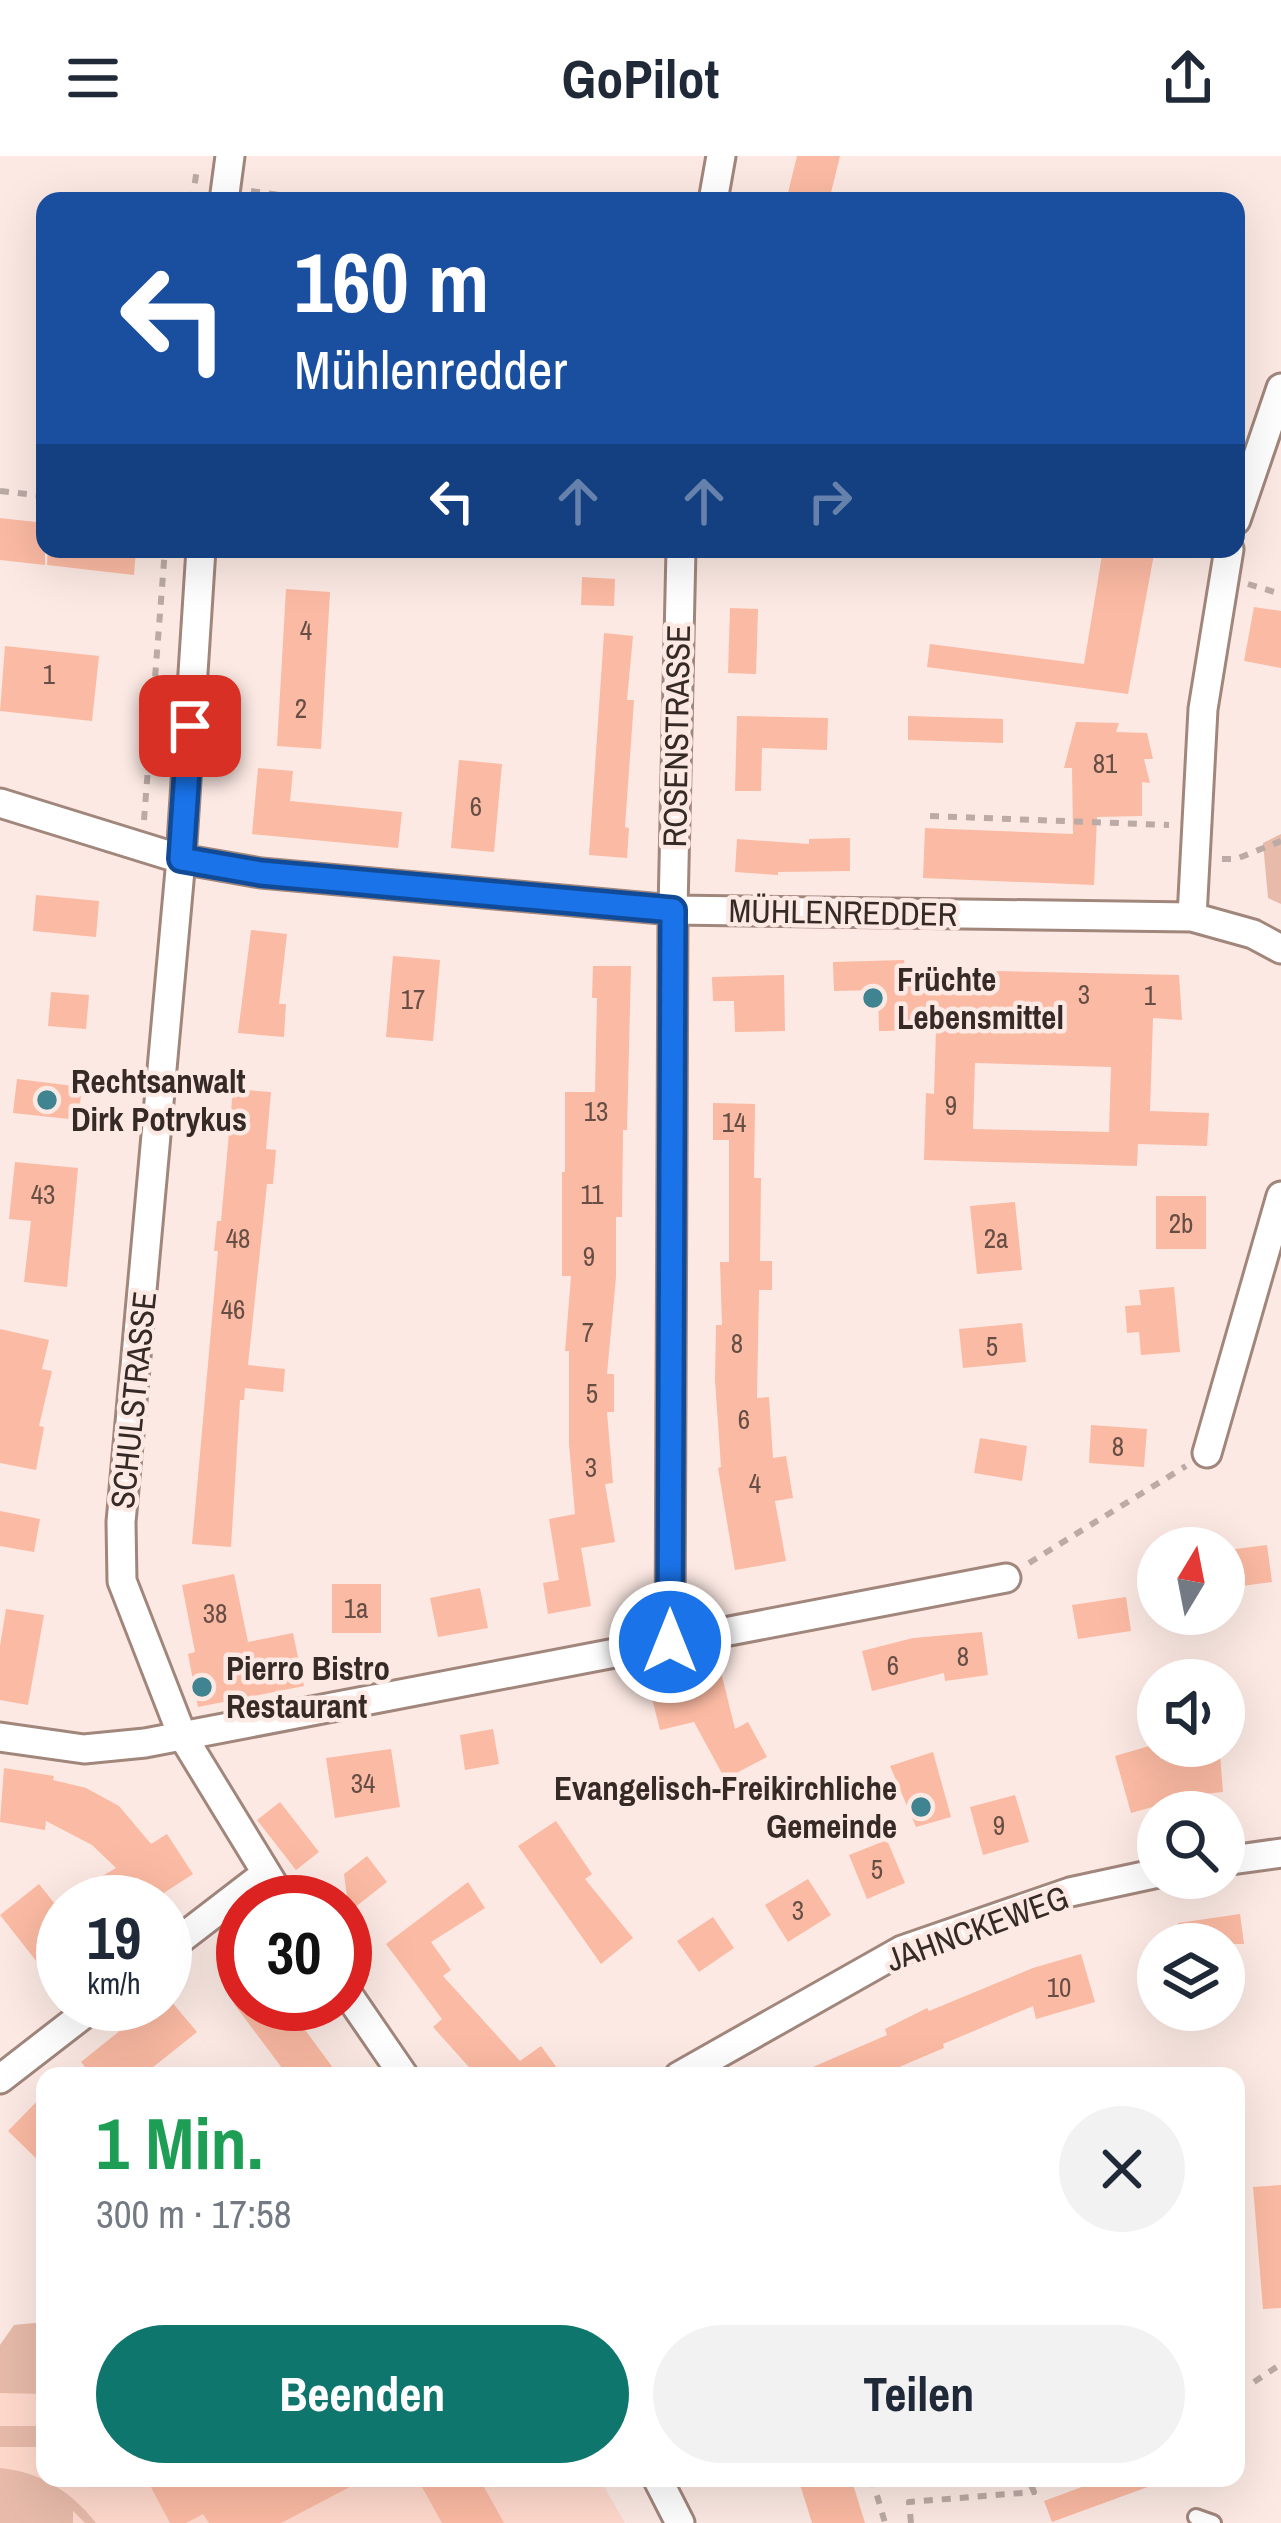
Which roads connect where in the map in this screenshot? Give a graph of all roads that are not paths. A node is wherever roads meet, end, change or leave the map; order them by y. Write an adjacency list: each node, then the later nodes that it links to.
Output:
1 (230, 156): 3 (street)
2 (721, 156): 4 (street)
3 (225, 192)
4 (715, 192)
5 (1281, 388): 6 (street)
6 (1245, 494)
7 (200, 558): 11 (street, SCHULSTRASSE)
8 (681, 558): 12 (street, ROSENSTRASSE)
9 (1227, 558): 13 (street)
10 (0, 803): 11 (street, MÜHLENREDDER)
11 (181, 859): 12 (street, MÜHLENREDDER); 19 (street, SCHULSTRASSE)
12 (673, 910): 13 (street, MÜHLENREDDER); 18 (street, ROSENSTRASSE)
13 (1192, 917): 14 (street, MÜHLENREDDER)
14 (1281, 949)
15 (1281, 1196): 16 (street)
16 (1208, 1454)
17 (1006, 1578): 18 (street)
18 (670, 1642): 19 (street)
19 (182, 1735): 20 (street); 23 (street, SCHULSTRASSE)
20 (0, 1737)
21 (1281, 1853): 22 (street)
22 (1245, 1858)
23 (265, 1874): 25 (street)
24 (1137, 1878): 29 (street, JAHNCKEWEG)
25 (192, 1931)
26 (372, 2029): 28 (street)
27 (62, 2031): 30 (street)
28 (398, 2067)
29 (694, 2067)
30 (0, 2078)
31 (662, 2487): 33 (street)
32 (1196, 2517): 34 (lane)
33 (680, 2523)
34 (1213, 2523)

